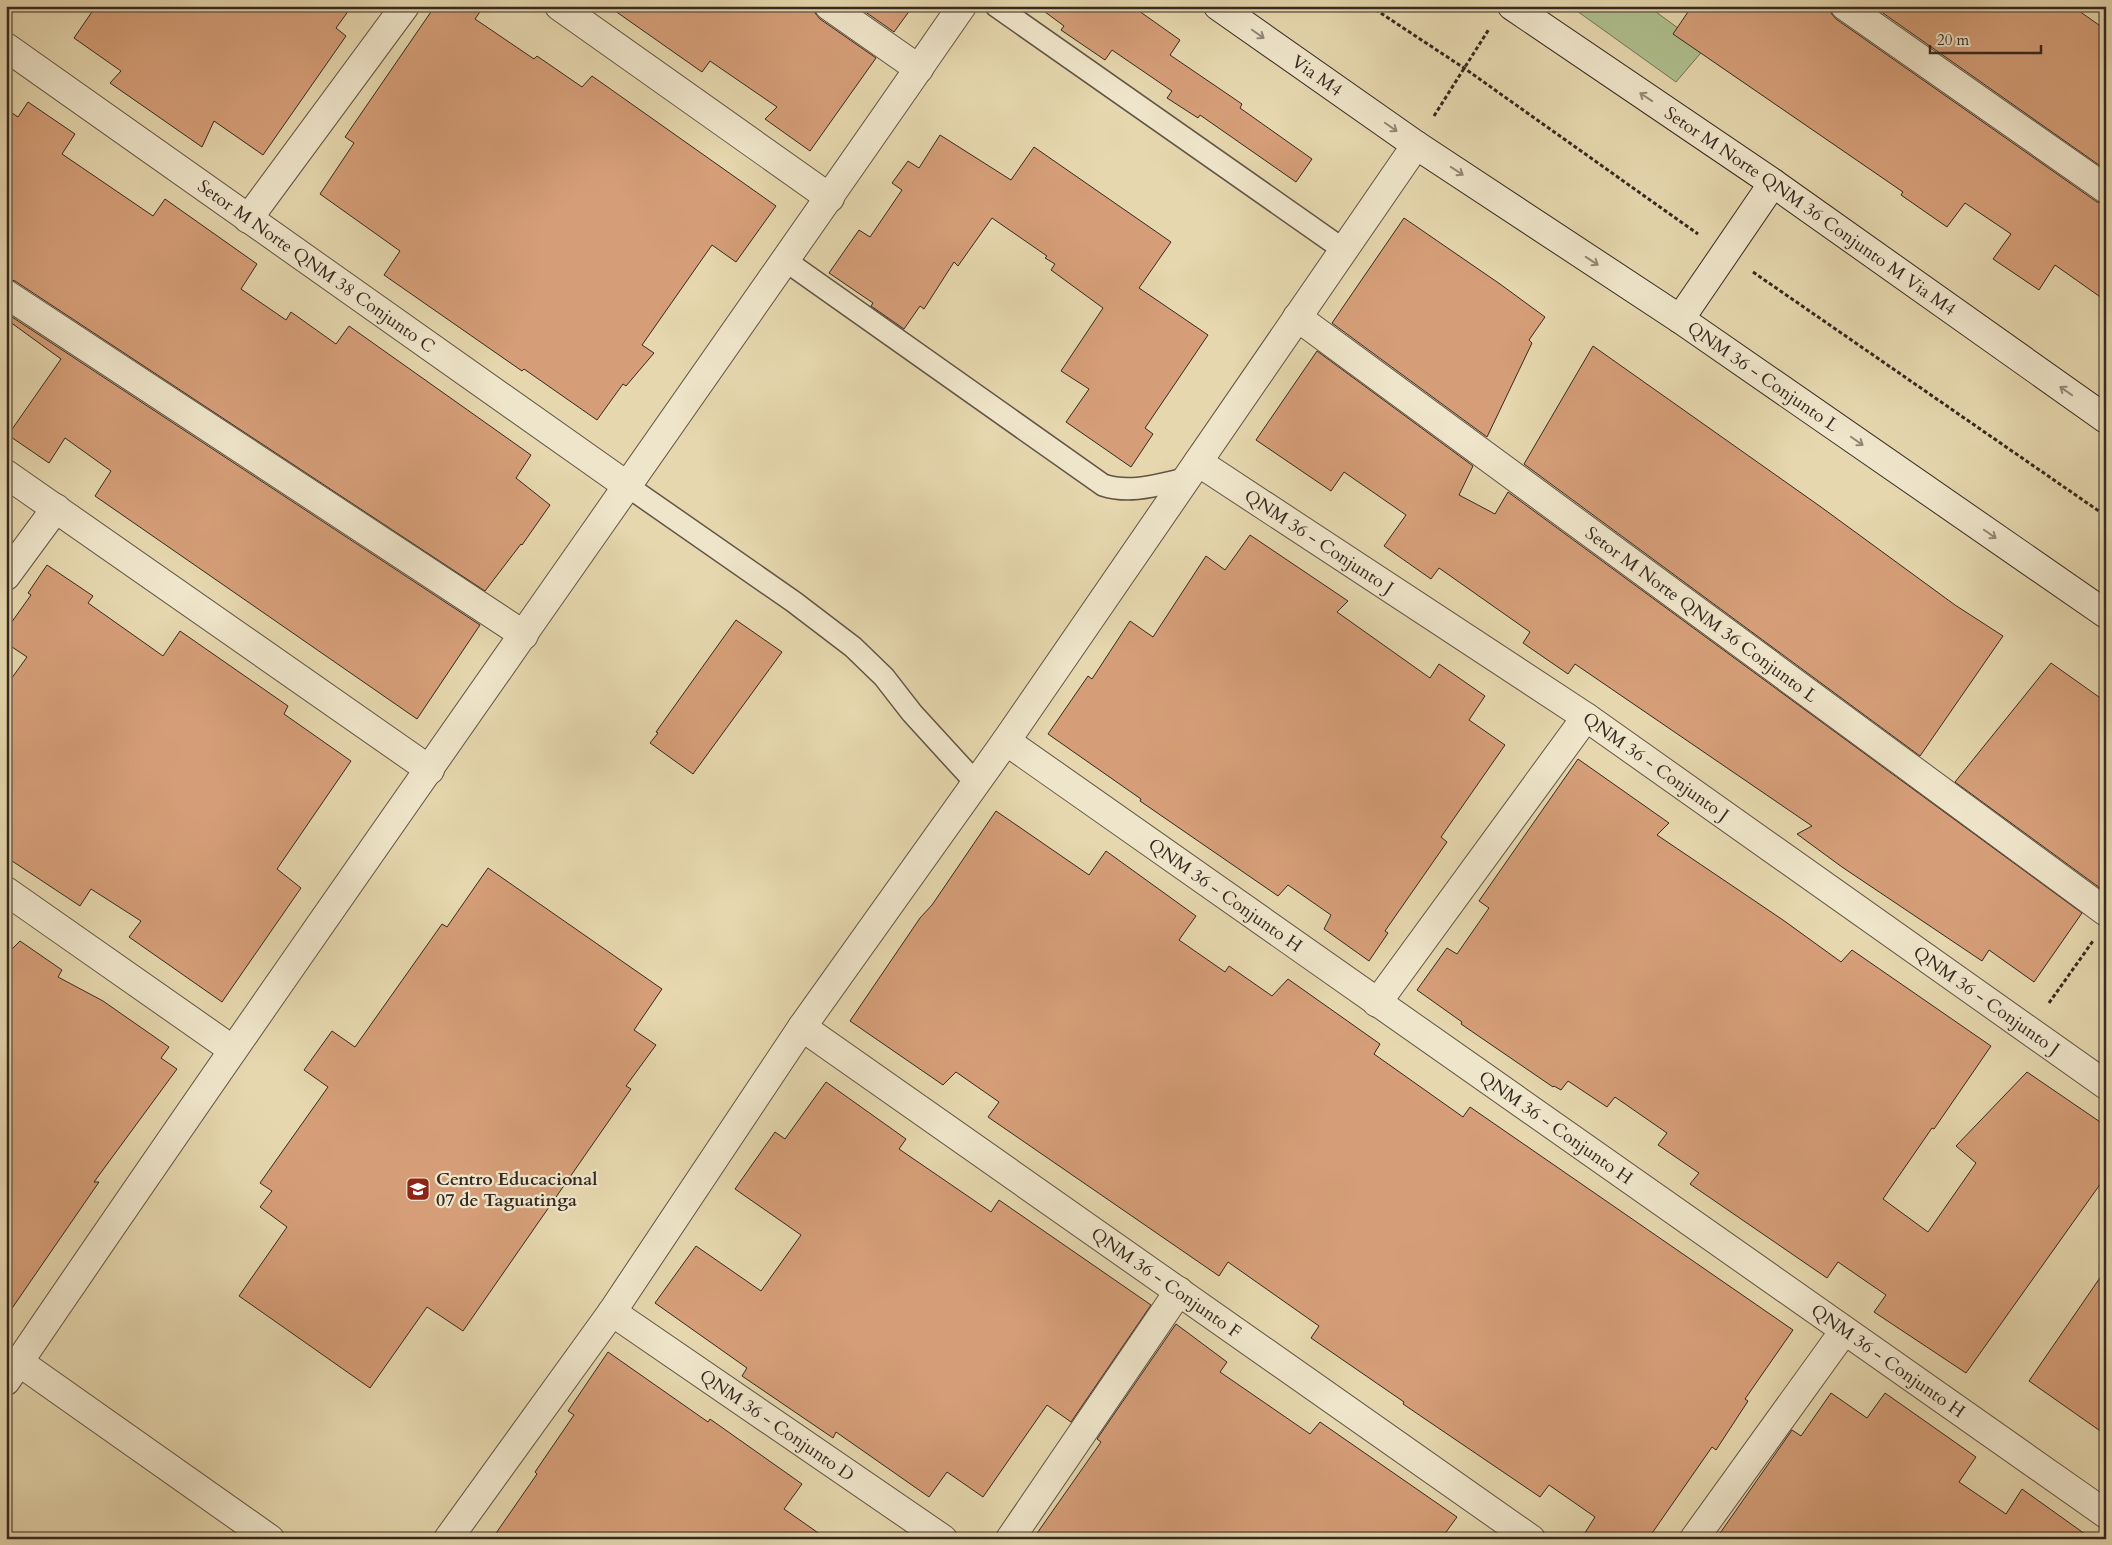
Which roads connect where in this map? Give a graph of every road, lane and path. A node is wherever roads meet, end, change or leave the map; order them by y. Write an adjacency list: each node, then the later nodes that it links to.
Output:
1 (405, 6): 15 (street)
2 (559, 6): 14 (street)
3 (829, 6): 10 (street)
4 (962, 6): 10 (street)
5 (996, 6): 16 (lane)
6 (1218, 6): 11 (street, Via M4, one-way to 11)
7 (1845, 6): 13 (street)
8 (1503, 14): 11 (path); 12 (street, Setor M Norte QNM 36 Conjunto M Via M4, one-way to 8)
9 (6, 47): 15 (street, Setor M Norte QNM 38 Conjunto C)
10 (919, 68): 14 (street)
11 (1416, 144): 16 (street); 20 (street, QNM 36 - Conjunto L, one-way to 20)
12 (1773, 184): 20 (street); 21 (street, Setor M Norte QNM 36 Conjunto M Via M4, one-way to 12)
13 (2106, 189)
14 (830, 198): 17 (street)
15 (248, 219): 24 (street, Setor M Norte QNM 38 Conjunto C)
16 (1344, 250): 19 (street)
17 (786, 261): 22 (lane); 24 (street)
18 (6, 294): 28 (street)
19 (1297, 317): 22 (street); 34 (street, Setor M Norte QNM 36 Conjunto L)
20 (1680, 319): 27 (street, QNM 36 - Conjunto L, one-way to 27)
21 (2106, 419)
22 (1191, 470): 29 (street, QNM 36 - Conjunto J); 30 (street)
23 (6, 474): 25 (street)
24 (626, 485): 28 (street); 32 (lane)
25 (56, 508): 26 (street); 31 (street)
26 (6, 576)
27 (2106, 614)
28 (524, 634): 31 (street)
29 (1586, 717): 36 (street); 38 (street, QNM 36 - Conjunto J)
30 (1006, 741): 32 (street); 36 (street, QNM 36 - Conjunto H)
31 (430, 770): 39 (street)
32 (976, 783): 37 (street)
33 (6, 891): 39 (street)
34 (2106, 912)
35 (2095, 938): 38 (path)
36 (1377, 1003): 43 (street, QNM 36 - Conjunto H)
37 (802, 1027): 41 (street, QNM 36 - Conjunto F); 42 (street)
38 (2030, 1030): 40 (street, QNM 36 - Conjunto J)
39 (233, 1050): 44 (street)
40 (2106, 1085)
41 (1179, 1291): 49 (street); 50 (street, QNM 36 - Conjunto F)
42 (612, 1312): 47 (street); 48 (street, QNM 36 - Conjunto D)
43 (1844, 1331): 45 (street, QNM 36 - Conjunto H); 51 (street)
44 (12, 1371): 46 (street)
45 (2106, 1514)
46 (270, 1539)
47 (448, 1539)
48 (943, 1539)
49 (1010, 1539)
50 (1531, 1539)
51 (1694, 1539)

